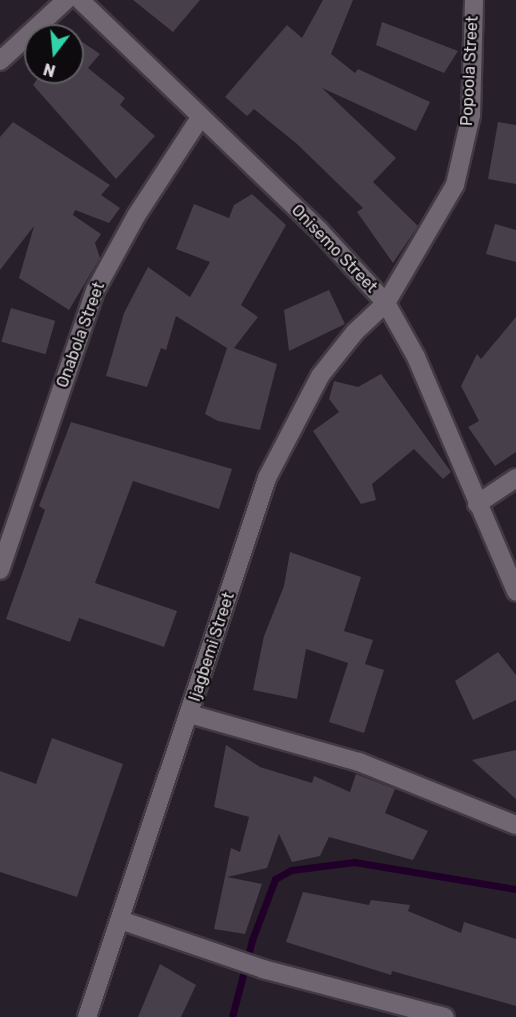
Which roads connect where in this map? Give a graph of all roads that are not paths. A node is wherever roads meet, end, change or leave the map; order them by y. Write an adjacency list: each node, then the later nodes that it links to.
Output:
1 (66, 0): 4 (street)
2 (80, 0): 5 (street, Onisemo Street)
3 (474, 0): 6 (street, Popoola Street)
4 (0, 61)
5 (200, 118): 6 (street, Onisemo Street); 9 (street, Onabola Street)
6 (386, 303): 8 (street, Onisemo Street); 11 (street, Ijagbemi Street)
7 (516, 478): 8 (street)
8 (477, 504): 10 (street, Onisemo Street)
9 (0, 570)
10 (516, 592)
11 (190, 714): 12 (street); 13 (street, Ijagbemi Street)
12 (516, 825)
13 (120, 920): 14 (street, Ijagbemi Street); 15 (street)
14 (87, 1017)
15 (445, 1017)

